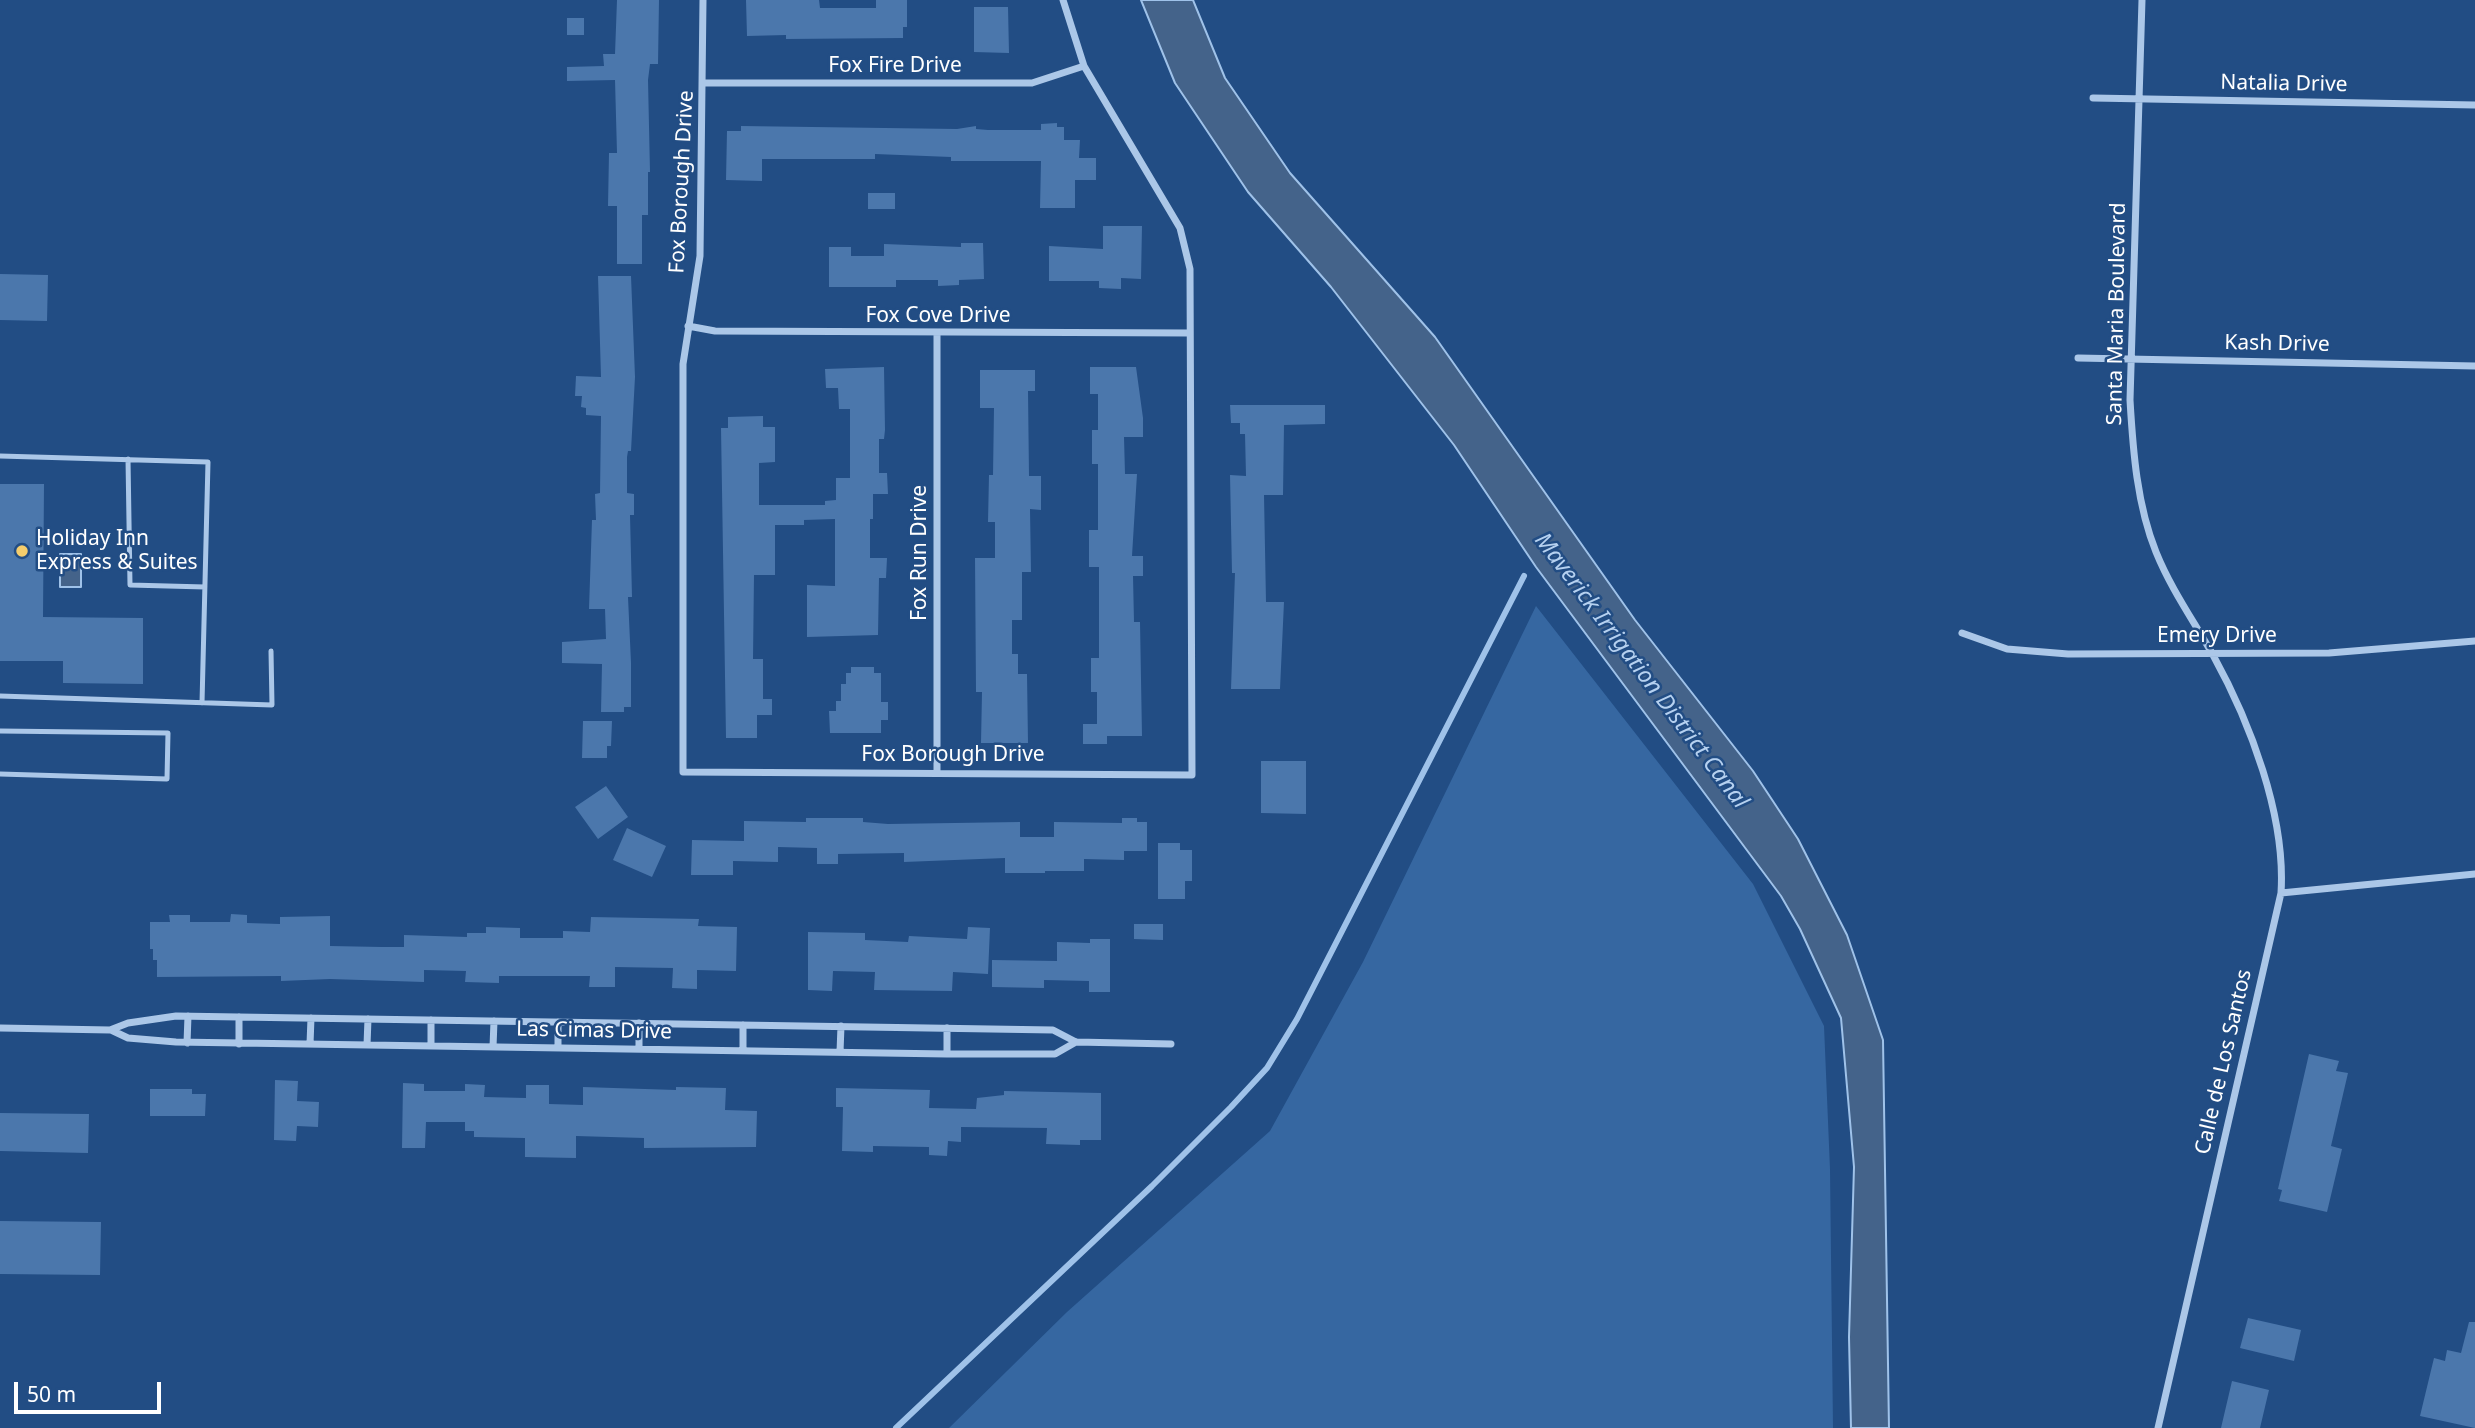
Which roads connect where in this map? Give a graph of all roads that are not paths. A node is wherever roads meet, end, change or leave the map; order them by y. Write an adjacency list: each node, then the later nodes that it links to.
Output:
1 (703, 0): 5 (street, Fox Borough Drive)
2 (1063, 0): 4 (street, Fox Borough Drive)
3 (2141, 0): 7 (street, Santa Maria Boulevard)
4 (1084, 66): 5 (street, Fox Fire Drive); 10 (street, Fox Borough Drive)
5 (704, 83): 9 (street, Fox Borough Drive)
6 (2093, 98): 7 (street, Natalia Drive)
7 (2138, 99): 8 (street, Natalia Drive); 13 (street, Santa Maria Boulevard)
8 (2475, 105)
9 (688, 326): 11 (street, Fox Cove Drive); 25 (street, Fox Borough Drive)
10 (1189, 333): 11 (street, Fox Cove Drive); 25 (street, Fox Borough Drive)
11 (937, 334): 25 (street, Fox Run Drive)
12 (2078, 358): 13 (street, Kash Drive)
13 (2130, 358): 14 (street, Kash Drive); 21 (street, Santa Maria Boulevard)
14 (2475, 366)
15 (0, 456): 16 (lane)
16 (128, 459): 17 (lane); 17 (lane)
17 (205, 587): 23 (lane)
18 (1962, 633): 21 (street, Emery Drive)
19 (2475, 641): 21 (street, Emery Drive)
20 (271, 651): 23 (lane)
21 (2212, 654): 28 (street, Santa Maria Boulevard)
22 (0, 696): 23 (lane)
23 (202, 703)
24 (0, 731): 26 (lane)
25 (937, 773)
26 (0, 774)
27 (2475, 874): 28 (street)
28 (2281, 893): 55 (street, Calle de Los Santos)
29 (188, 1016): 30 (street, Las Cimas Drive); 41 (street, Las Cimas Drive); 43 (street)
30 (239, 1017): 31 (street, Las Cimas Drive); 44 (street)
31 (311, 1018): 32 (street, Las Cimas Drive); 45 (street)
32 (368, 1019): 33 (street, Las Cimas Drive); 47 (street)
33 (431, 1020): 34 (street, Las Cimas Drive); 48 (street)
34 (494, 1021): 35 (street, Las Cimas Drive); 49 (street)
35 (558, 1022): 36 (street, Las Cimas Drive); 50 (street)
36 (639, 1023): 37 (street, Las Cimas Drive); 51 (street)
37 (743, 1025): 38 (street, Las Cimas Drive); 52 (street)
38 (841, 1026): 40 (street, Las Cimas Drive); 53 (street)
39 (0, 1028): 41 (street, Las Cimas Drive)
40 (947, 1028): 42 (street, Las Cimas Drive); 54 (street)
41 (110, 1030): 43 (street, Las Cimas Drive)
42 (1076, 1042): 46 (street, Las Cimas Drive); 54 (street, Las Cimas Drive)
43 (187, 1043): 44 (street, Las Cimas Drive)
44 (239, 1044): 45 (street, Las Cimas Drive)
45 (310, 1044): 47 (street, Las Cimas Drive)
46 (1171, 1044)
47 (367, 1045): 48 (street, Las Cimas Drive)
48 (431, 1046): 49 (street, Las Cimas Drive)
49 (493, 1047): 50 (street, Las Cimas Drive)
50 (558, 1048): 51 (street, Las Cimas Drive)
51 (639, 1049): 52 (street, Las Cimas Drive)
52 (743, 1050): 53 (street, Las Cimas Drive)
53 (840, 1052): 54 (street, Las Cimas Drive)
54 (947, 1054)
55 (2158, 1428)

